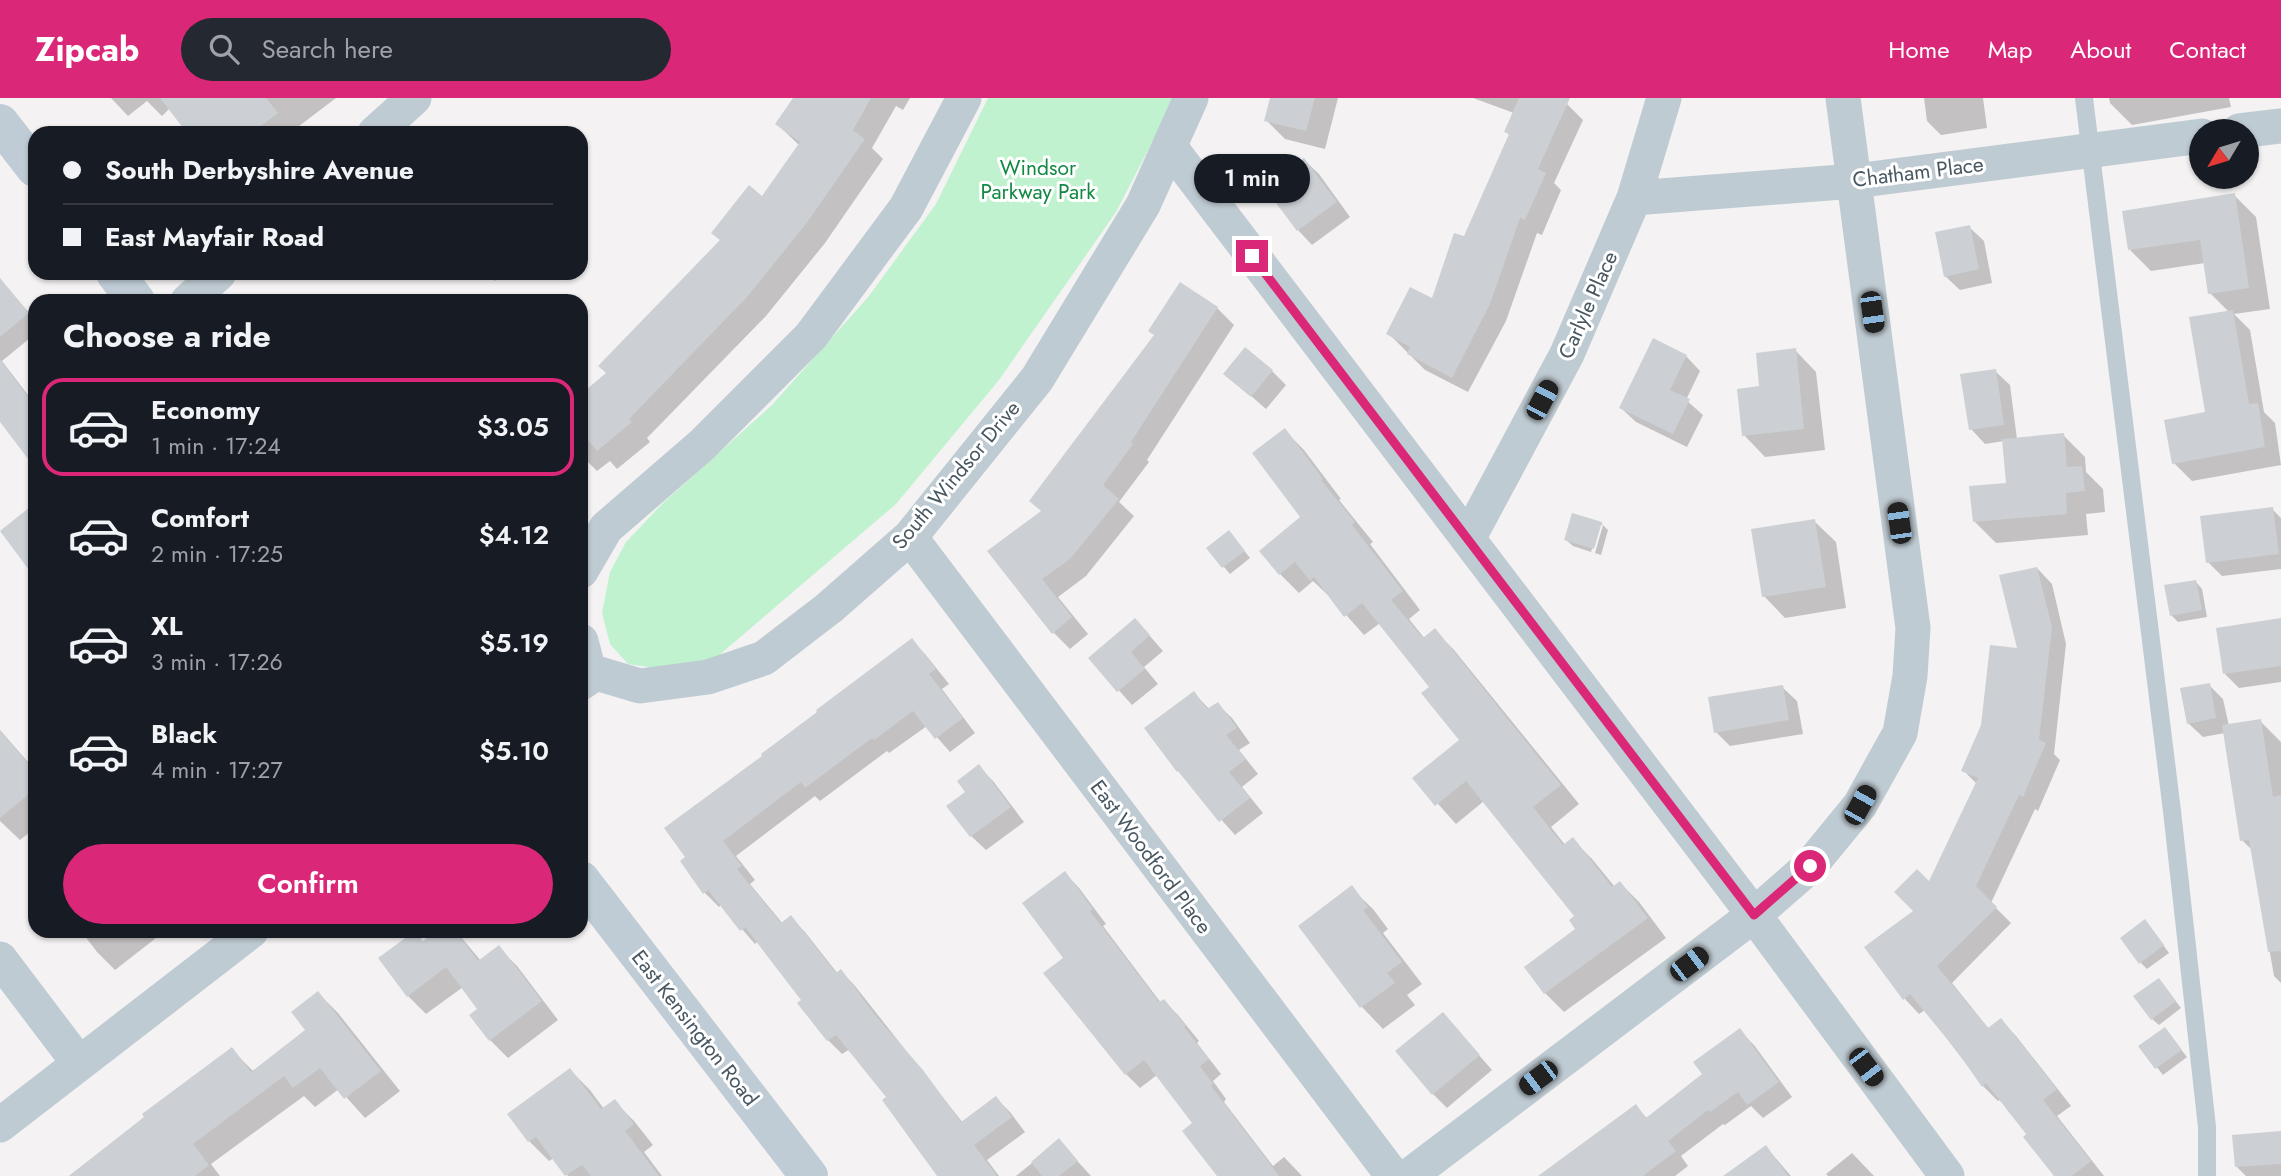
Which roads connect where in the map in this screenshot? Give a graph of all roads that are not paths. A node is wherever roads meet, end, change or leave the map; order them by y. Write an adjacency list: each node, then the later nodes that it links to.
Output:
1 (414, 98): 8 (street)
2 (964, 98): 21 (street)
3 (1191, 98): 12 (street, South Windsor Drive)
4 (1664, 98): 16 (street, Carlyle Place)
5 (1843, 98): 15 (street)
6 (2084, 98): 13 (lane)
7 (0, 123): 14 (main road)
8 (382, 126)
9 (2281, 126): 10 (street)
10 (2259, 129)
11 (2189, 138): 13 (street, Chatham Place)
12 (1170, 147): 19 (street, South Windsor Drive); 20 (street)
13 (2091, 150): 15 (street, Chatham Place); 33 (lane)
14 (28, 159)
15 (1855, 181): 16 (street, Chatham Place); 24 (street)
16 (1634, 198): 20 (street, Carlyle Place)
17 (211, 280): 18 (street)
18 (196, 294)
19 (910, 537): 22 (street, South Windsor Drive); 30 (street, East Woodford Place)
20 (1468, 538): 24 (street)
21 (588, 559)
22 (588, 679)
23 (588, 889): 29 (main road, East Kensington Road)
24 (1754, 915): 31 (street); 32 (street)
25 (242, 938): 27 (street)
26 (0, 959): 27 (street)
27 (78, 1062): 28 (street)
28 (0, 1125)
29 (809, 1176)
30 (1393, 1176)
31 (1409, 1176)
32 (1947, 1176)
33 (2207, 1176)

